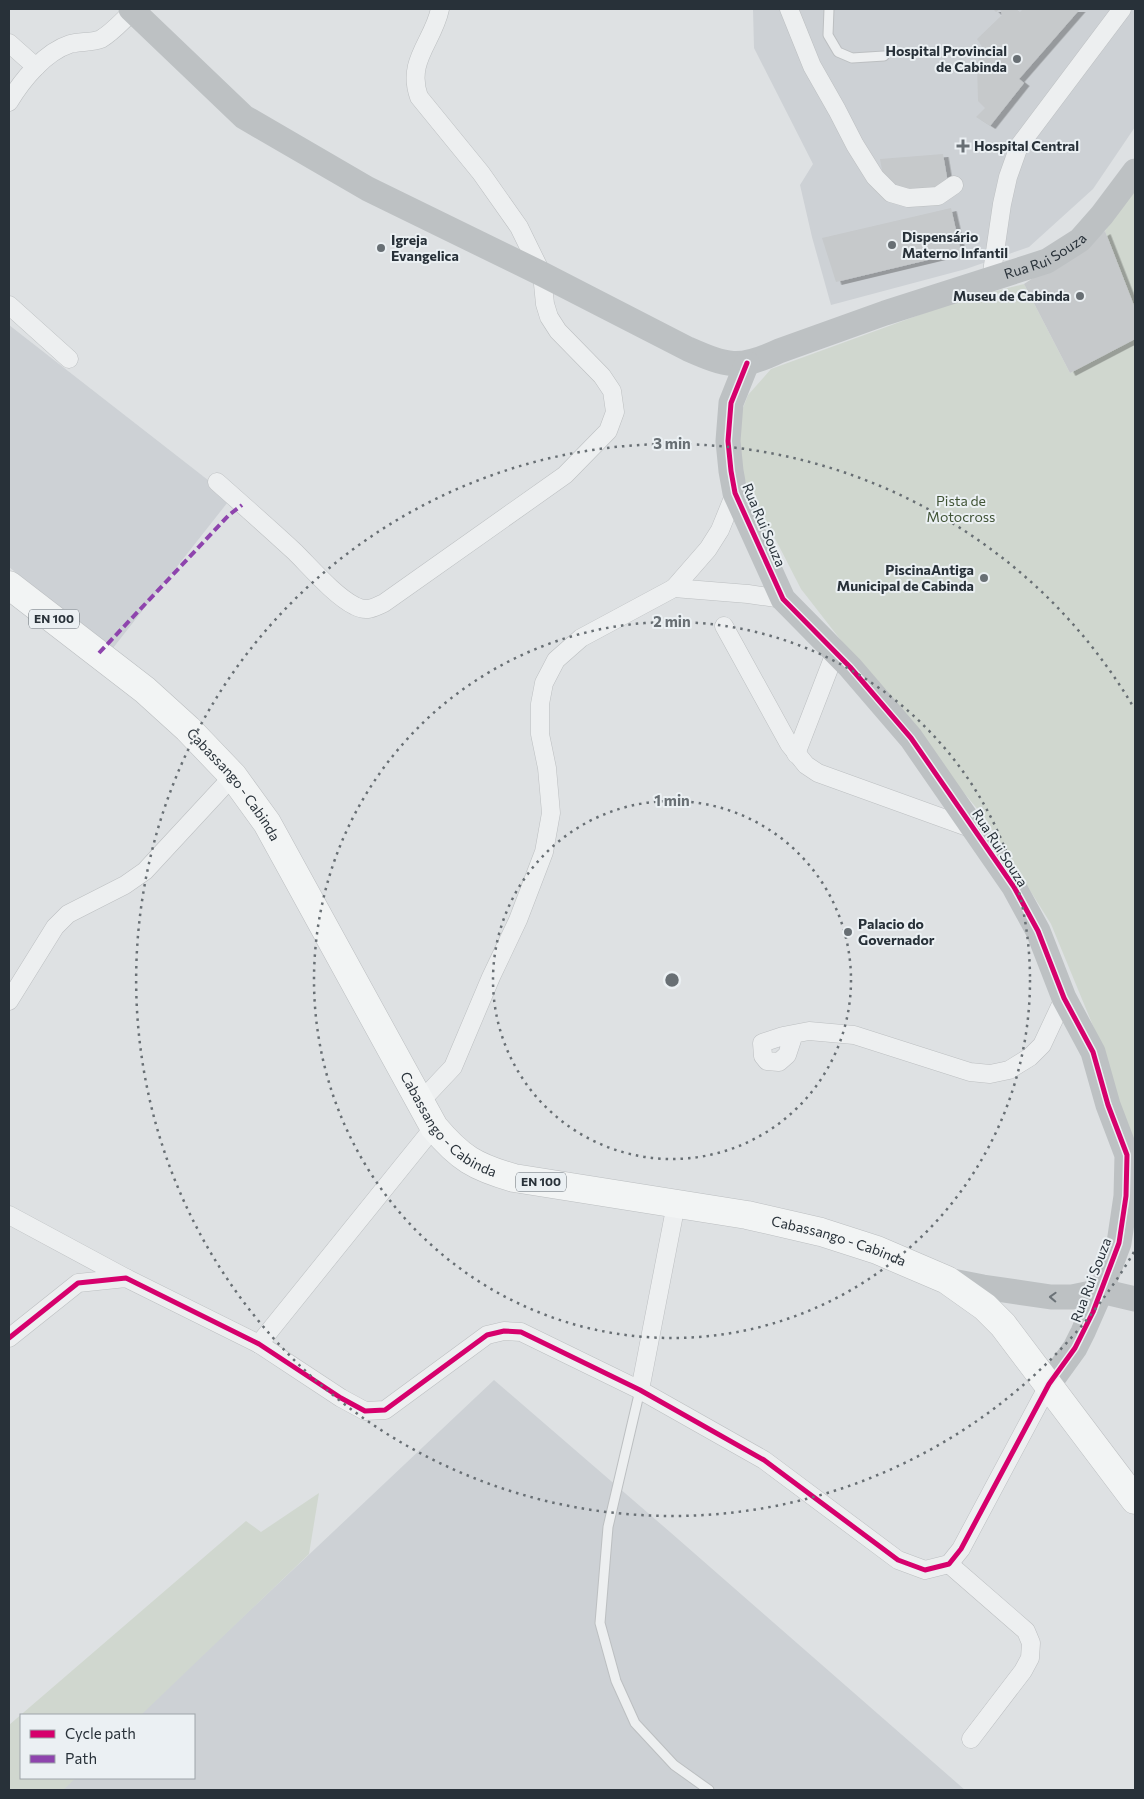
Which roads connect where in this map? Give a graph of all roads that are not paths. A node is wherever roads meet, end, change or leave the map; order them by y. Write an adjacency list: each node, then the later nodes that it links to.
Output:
1 (440, 9): 12 (street)
2 (790, 9): 11 (street)
3 (829, 9): 7 (lane)
4 (1122, 9): 13 (street)
5 (132, 10): 8 (street); 12 (street)
6 (9, 43): 8 (street)
7 (884, 56)
8 (36, 67): 9 (street)
9 (9, 102)
10 (1135, 171): 13 (street, Rua Rui Souza)
11 (954, 186)
12 (542, 274): 16 (street); 17 (street)
13 (991, 279): 16 (street, Rua Rui Souza)
14 (9, 305): 15 (street)
15 (70, 359)
16 (746, 363): 18 (street, Rua Rui Souza)
17 (217, 482)
18 (735, 493): 20 (street); 21 (street, Rua Rui Souza)
19 (9, 585): 25 (main road, Cabassango - Cabinda / EN 100)
20 (674, 588): 21 (street); 30 (street)
21 (783, 599): 23 (street, Rua Rui Souza)
22 (724, 626): 24 (street)
23 (835, 653): 24 (street); 26 (street, Rua Rui Souza)
24 (796, 754): 26 (street)
25 (233, 776): 28 (street); 30 (main road, Cabassango - Cabinda / EN 100)
26 (976, 831): 27 (street, Rua Rui Souza)
27 (1064, 998): 29 (street); 36 (street, Rua Rui Souza)
28 (9, 1001)
29 (794, 1034)
30 (421, 1101): 31 (main road, Cabassango - Cabinda / EN 100)
31 (434, 1127): 32 (main road, Cabassango - Cabinda / EN 100); 41 (street)
32 (676, 1204): 35 (main road, Cabassango - Cabinda / EN 100); 43 (street)
33 (9, 1216): 34 (street)
34 (126, 1278): 40 (street); 41 (street)
35 (946, 1280): 37 (street); 39 (main road, Cabassango - Cabinda / EN 100)
36 (1101, 1291): 37 (street, one-way to 37); 38 (street); 42 (street, Rua Rui Souza)
37 (1027, 1294): 39 (street)
38 (1135, 1299)
39 (1003, 1326): 42 (main road, Cabassango - Cabinda / EN 100)
40 (9, 1338)
41 (259, 1344): 43 (street)
42 (1049, 1384): 44 (main road, Cabassango - Cabinda / EN 100); 45 (street)
43 (640, 1390): 45 (street); 47 (lane)
44 (1135, 1500)
45 (949, 1564): 46 (street)
46 (971, 1739)
47 (709, 1790)

